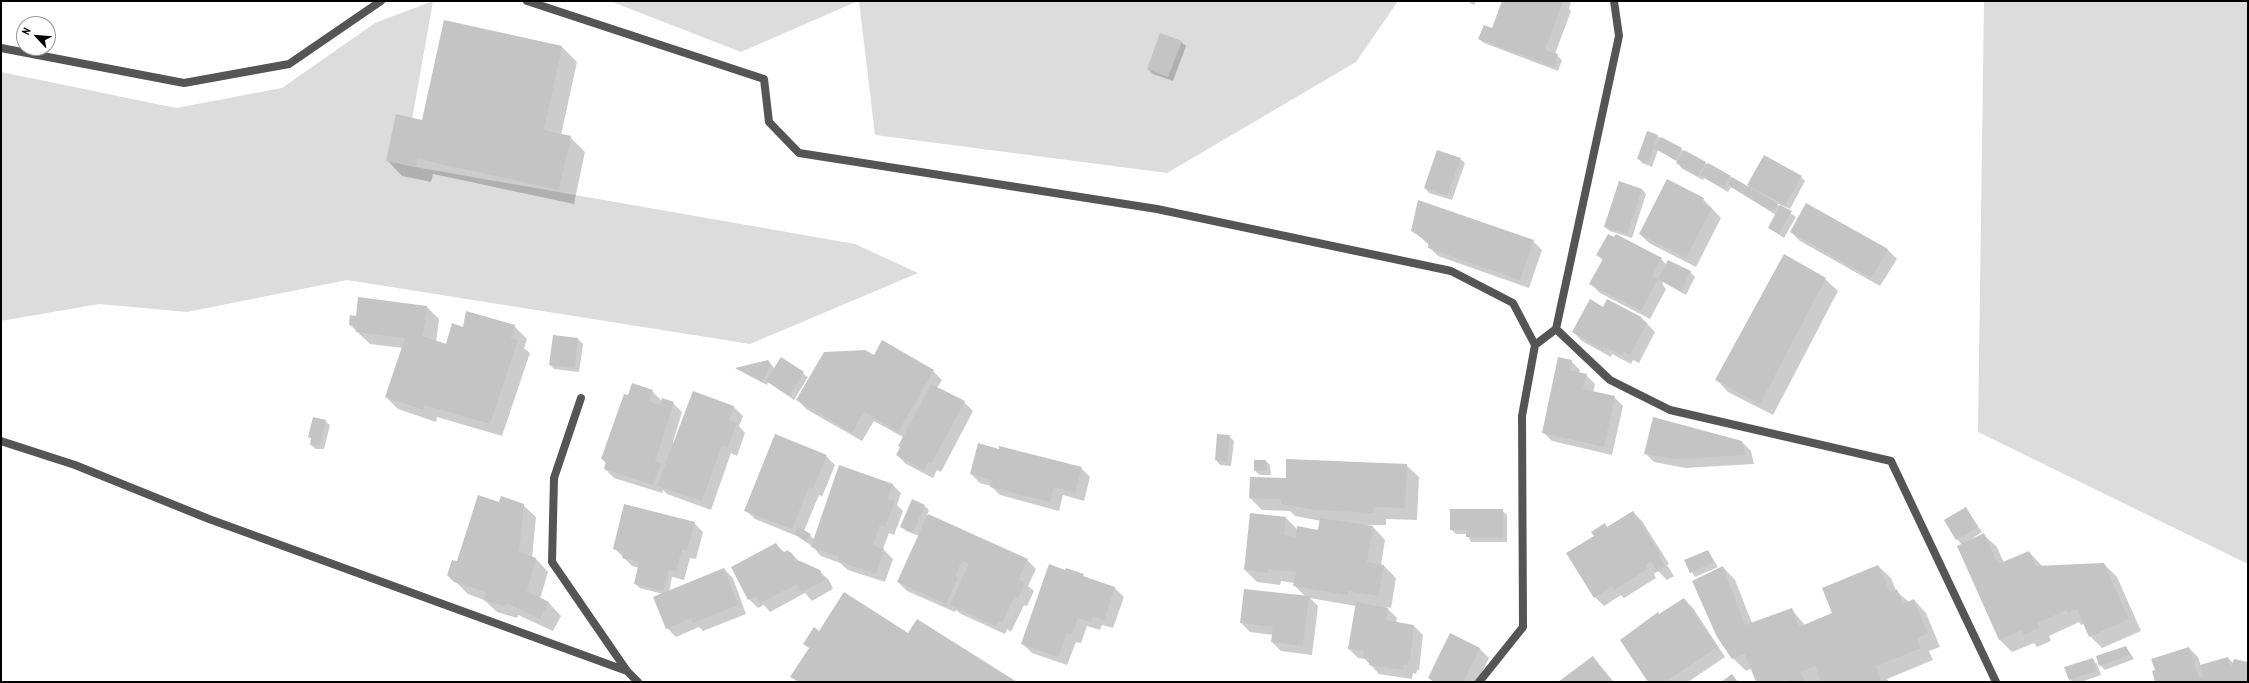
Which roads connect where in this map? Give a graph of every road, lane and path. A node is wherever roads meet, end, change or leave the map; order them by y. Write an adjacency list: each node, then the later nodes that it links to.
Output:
1 (381, 1): 4 (street)
2 (527, 1): 6 (street)
3 (1614, 1): 5 (street)
4 (1, 48)
5 (1556, 329): 6 (street); 12 (street)
6 (1535, 345): 11 (street)
7 (581, 398): 9 (street)
8 (1, 440): 9 (street)
9 (627, 671): 10 (street)
10 (638, 682)
11 (1479, 682)
12 (1994, 682)

